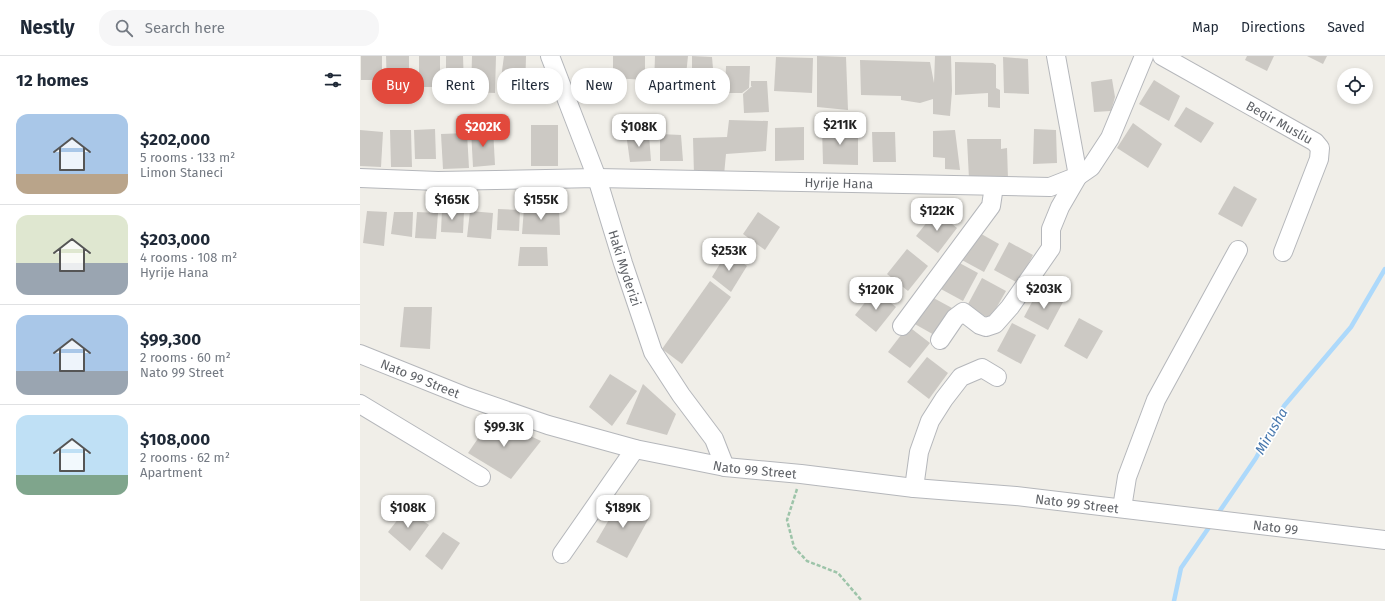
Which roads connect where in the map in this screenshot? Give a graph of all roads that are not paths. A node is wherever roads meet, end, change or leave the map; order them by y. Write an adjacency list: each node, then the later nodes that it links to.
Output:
1 (550, 56): 7 (street, Haki Myderizi)
2 (1056, 56): 5 (street)
3 (1144, 56): 5 (street)
4 (1162, 56): 10 (street, Beqir Musliu)
5 (1078, 176): 8 (street, Hyrije Hana); 12 (street)
6 (360, 178): 7 (street, Hyrije Hana)
7 (597, 178): 8 (street, Hyrije Hana); 17 (street, Haki Myderizi)
8 (994, 186): 11 (street)
9 (1238, 250): 20 (street)
10 (1283, 252)
11 (902, 326)
12 (940, 340)
13 (360, 354): 16 (street, Nato 99 Street)
14 (997, 377): 19 (street)
15 (360, 404): 18 (street)
16 (635, 449): 17 (street, Nato 99 Street); 23 (street)
17 (726, 467): 19 (street, Nato 99 Street)
18 (481, 477)
19 (914, 488): 20 (street, Nato 99 Street)
20 (1122, 508): 21 (street, Nato 99 Street)
21 (1166, 514): 22 (street, Nato 99)
22 (1385, 540)
23 (562, 554)

